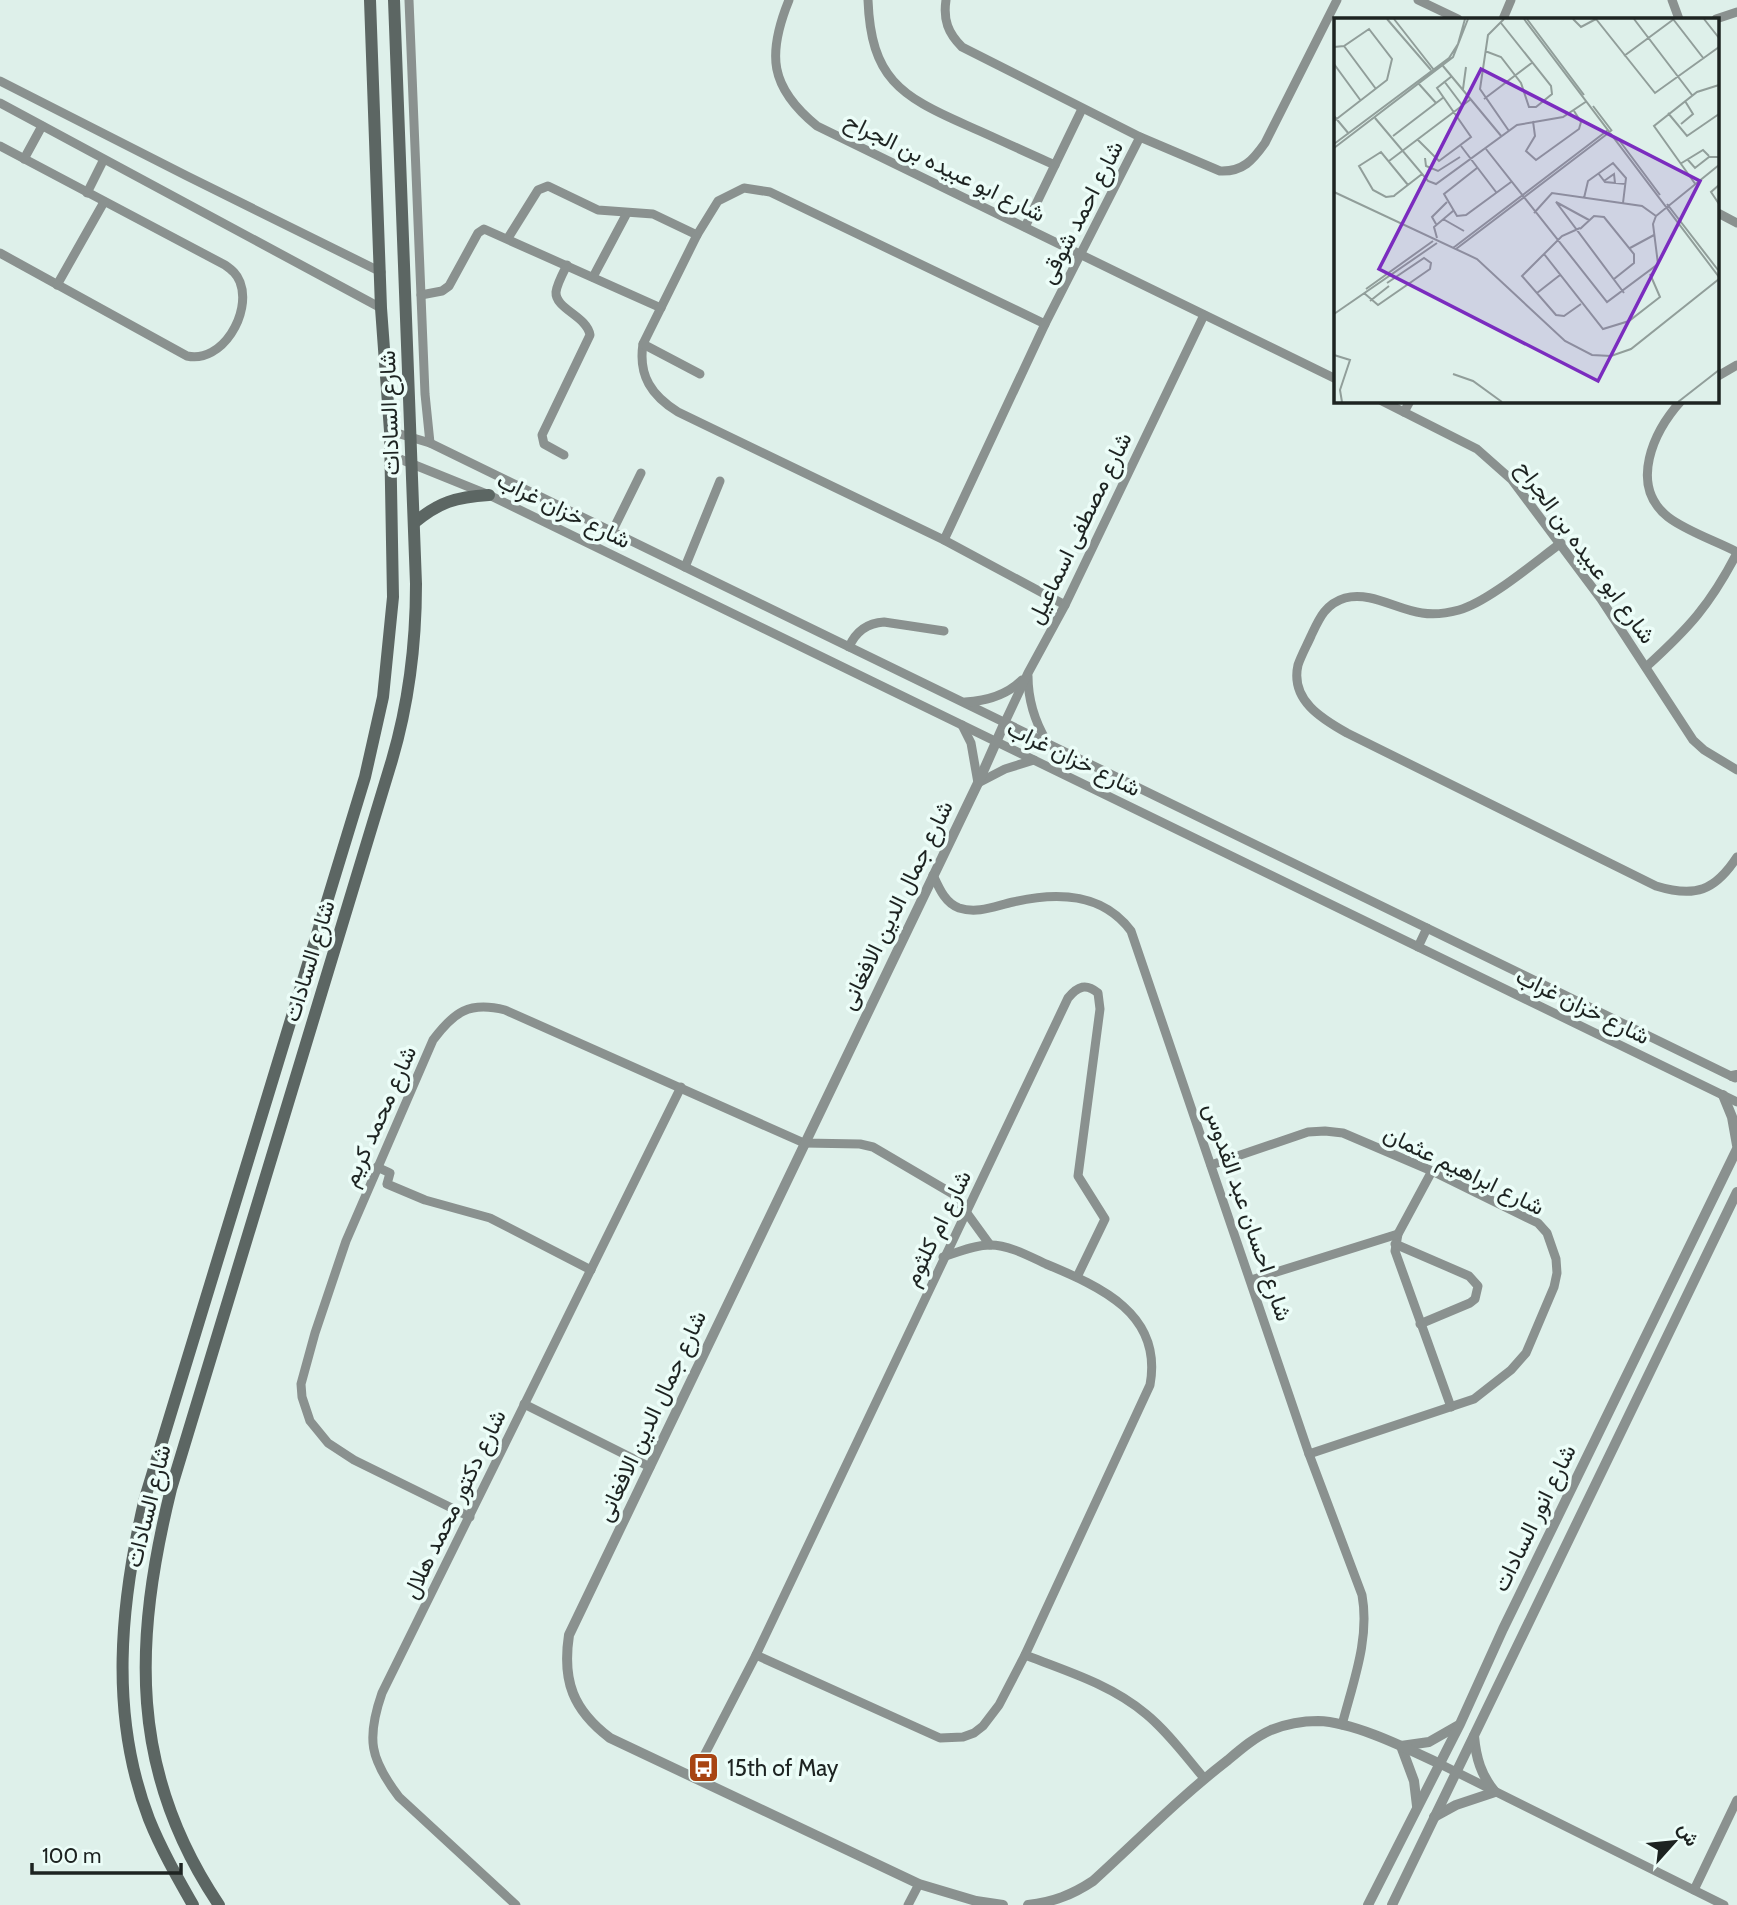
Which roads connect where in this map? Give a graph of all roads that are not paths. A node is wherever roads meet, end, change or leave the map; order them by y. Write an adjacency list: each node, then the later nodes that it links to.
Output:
1 (370, 0): 36 (main road, شارع السادات)
2 (394, 0): 54 (main road, شارع السادات)
3 (409, 0): 39 (street)
4 (789, 0): 30 (street, شارع ابو عبيده بن الجراح)
5 (868, 0): 24 (street)
6 (946, 0): 18 (street)
7 (1337, 0): 20 (street, شارع احمد شوقى)
8 (1511, 0): 13 (street)
9 (1672, 0): 14 (street)
10 (1421, 1): 12 (street)
11 (1737, 12): 15 (street)
12 (1456, 18)
13 (1503, 18)
14 (1679, 18)
15 (1719, 18)
16 (0, 80): 36 (street)
17 (0, 103): 19 (street)
18 (1082, 109): 20 (street); 24 (street)
19 (41, 126): 22 (street); 23 (street)
20 (1140, 137): 34 (street, شارع احمد شوقى)
21 (0, 146): 22 (street)
22 (24, 159): 25 (street)
23 (103, 161): 25 (street); 40 (street)
24 (1055, 165): 30 (street)
25 (87, 194): 26 (street)
26 (104, 202): 38 (street); 38 (street)
27 (627, 214): 31 (street); 32 (street); 37 (street)
28 (1720, 214): 29 (street)
29 (1737, 223)
30 (1025, 228): 34 (street, شارع ابو عبيده بن الجراح)
31 (697, 235): 41 (street); 43 (street)
32 (508, 239): 35 (street); 39 (street)
33 (0, 253): 38 (street)
34 (1080, 254): 42 (street, شارع ابو عبيده بن الجراح); 43 (street, شارع احمد شوقى)
35 (567, 265): 37 (street); 57 (street)
36 (381, 272): 40 (main road, شارع السادات)
37 (593, 277): 41 (street)
38 (57, 285)
39 (421, 295): 55 (street)
40 (381, 308): 53 (main road, شارع السادات)
41 (661, 308): 44 (street)
42 (1204, 315): 48 (street, شارع ابو عبيده بن الجراح); 68 (street, شارع مصطفى اسماعيل)
43 (1045, 324): 64 (street, شارع احمد شوقى)
44 (643, 344): 46 (street); 64 (street)
45 (1737, 365): 47 (street)
46 (700, 374)
47 (1720, 375)
48 (1334, 378)
49 (1384, 402): 52 (street, شارع ابو عبيده بن الجراح)
50 (1409, 402): 52 (street)
51 (1680, 402): 66 (street)
52 (1404, 412): 65 (street, شارع ابو عبيده بن الجراح)
53 (390, 432): 54 (street, شارع خزان غراب); 56 (main road, شارع السادات)
54 (412, 437): 55 (street, شارع خزان غراب); 58 (main road, شارع السادات)
55 (430, 443): 63 (street, شارع خزان غراب)
56 (390, 455): 58 (street, شارع خزان غراب); 127 (main road, شارع السادات)
57 (564, 455)
58 (413, 463): 61 (street, شارع خزان غراب); 62 (main road, شارع السادات)
59 (641, 473): 63 (street)
60 (720, 481): 67 (street)
61 (489, 495): 62 (main road); 75 (street, شارع خزان غراب)
62 (415, 523): 128 (main road, شارع السادات)
63 (612, 532): 67 (street, شارع خزان غراب)
64 (944, 540): 68 (street)
65 (1561, 543): 71 (street, شارع ابو عبيده بن الجراح); 81 (street)
66 (1737, 552): 71 (street, شارع ابو عبيده بن الجراح)
67 (685, 568): 70 (street, شارع خزان غراب)
68 (1065, 605): 72 (street, شارع مصطفى اسماعيل)
69 (944, 631): 70 (street)
70 (849, 648): 73 (street, شارع خزان غراب)
71 (1646, 667): 79 (street, شارع ابو عبيده بن الجراح)
72 (1028, 673): 73 (street); 74 (street, شارع مصطفى اسماعيل); 77 (street)
73 (962, 702): 74 (street, شارع خزان غراب)
74 (1005, 722): 76 (street, شارع جمال الدين الافغانى); 77 (street, شارع خزان غراب)
75 (962, 725): 76 (street, شارع خزان غراب); 80 (street)
76 (996, 741): 78 (street, شارع خزان غراب); 80 (street, شارع جمال الدين الافغانى)
77 (1048, 744): 83 (street, شارع خزان غراب)
78 (1034, 760): 80 (street); 84 (street, شارع خزان غراب)
79 (1737, 770)
80 (978, 783): 82 (street, شارع جمال الدين الافغانى)
81 (1737, 857)
82 (933, 875): 89 (street, شارع جمال الدين الافغانى); 91 (street, شارع احسان عبد القدوس)
83 (1427, 928): 84 (street); 85 (street, شارع خزان غراب)
84 (1418, 947): 87 (street, شارع خزان غراب)
85 (1735, 1077)
86 (681, 1087): 89 (street, شارع محمد كريم); 92 (street, شارع محمد كريم); 100 (street, شارع دكتور محمد هلال)
87 (1723, 1095): 88 (street, شارع خزان غراب); 90 (street)
88 (1737, 1102)
89 (804, 1143): 95 (street); 107 (street, شارع جمال الدين الافغانى)
90 (1737, 1147): 112 (street, شارع انور السادات)
91 (1211, 1165): 93 (street, شارع ابراهيم عثمان); 102 (street, شارع احسان عبد القدوس)
92 (377, 1167): 100 (street); 108 (street, شارع محمد كريم)
93 (1432, 1171): 96 (street); 105 (street, شارع ابراهيم عثمان)
94 (1737, 1192): 113 (street, شارع انور السادات)
95 (966, 1210): 98 (street); 99 (street, شارع ام كلثوم); 101 (street, شارع ام كلثوم)
96 (1398, 1234): 97 (street); 102 (street)
97 (1395, 1244): 103 (street); 103 (street)
98 (990, 1245): 99 (street); 101 (street)
99 (943, 1257): 109 (street, شارع ام كلثوم)
100 (591, 1270): 104 (street, شارع دكتور محمد هلال)
101 (1077, 1277): 110 (street)
102 (1251, 1280): 106 (street, شارع احسان عبد القدوس)
103 (1420, 1324): 105 (street)
104 (524, 1404): 107 (street); 108 (street, شارع دكتور محمد هلال)
105 (1451, 1407): 106 (street, شارع ابراهيم عثمان)
106 (1309, 1454): 111 (street, شارع احسان عبد القدوس)
107 (650, 1466): 117 (street, شارع جمال الدين الافغانى)
108 (470, 1517): 129 (street, شارع دكتور محمد هلال)
109 (756, 1655): 110 (street); 117 (street, شارع ام كلثوم)
110 (1025, 1655): 118 (street)
111 (1342, 1724): 114 (street); 118 (street)
112 (1460, 1724): 114 (street); 115 (street, شارع انور السادات)
113 (1474, 1734): 116 (street, شارع انور السادات); 119 (street)
114 (1401, 1746): 115 (street); 121 (street)
115 (1438, 1763): 116 (street); 121 (street, شارع انور السادات)
116 (1456, 1772): 119 (street); 122 (street, شارع انور السادات)
117 (693, 1777): 125 (street, شارع جمال الدين الافغانى)
118 (1205, 1778): 132 (street)
119 (1495, 1792): 122 (street); 126 (street)
120 (1737, 1800): 123 (street)
121 (1416, 1808): 133 (street, شارع انور السادات)
122 (1434, 1817): 134 (street, شارع انور السادات)
123 (1727, 1820): 124 (street); 126 (street)
124 (1737, 1825)
125 (919, 1884): 130 (street); 131 (street, شارع جمال الدين الافغانى)
126 (1694, 1890): 135 (street)
127 (193, 1905)
128 (219, 1905)
129 (516, 1905)
130 (908, 1905)
131 (1003, 1905)
132 (1028, 1905)
133 (1368, 1905)
134 (1392, 1905)
135 (1724, 1905)

